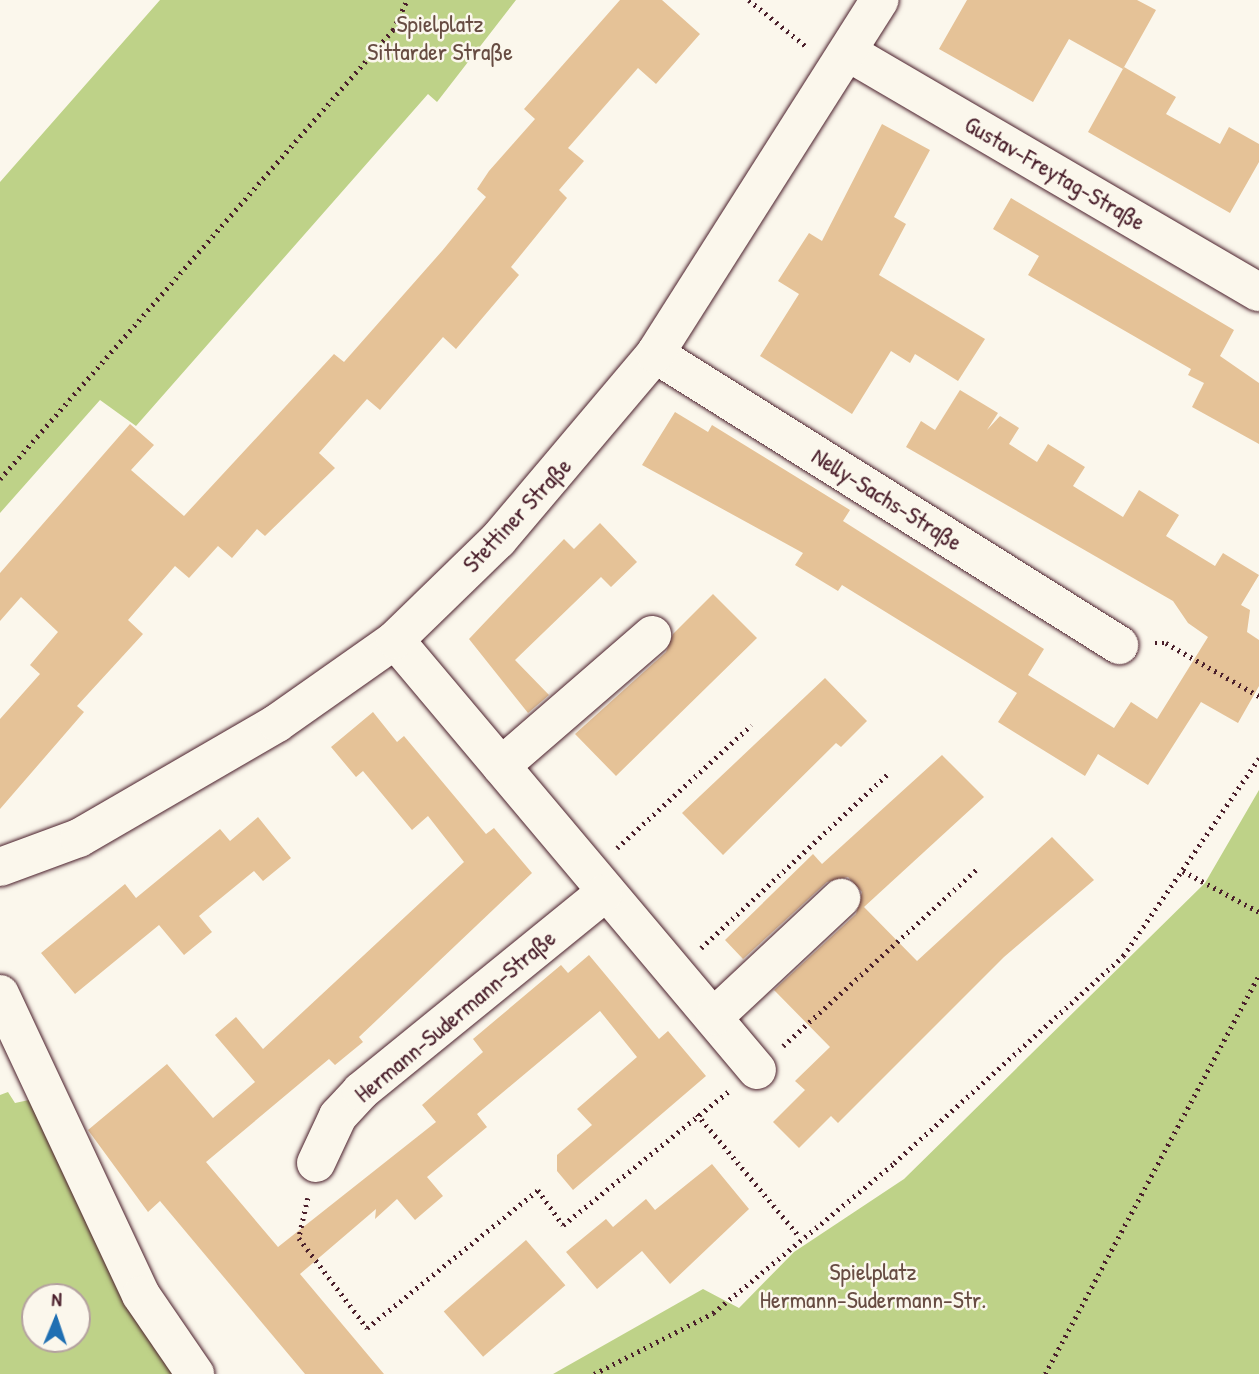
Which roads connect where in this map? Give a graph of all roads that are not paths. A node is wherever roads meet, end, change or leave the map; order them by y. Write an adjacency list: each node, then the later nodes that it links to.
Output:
1 (880, 0): 2 (street, Stettiner Straße)
2 (845, 63): 3 (street, Gustav-Freytag-Straße); 4 (street, Stettiner Straße)
3 (1259, 292)
4 (655, 354): 6 (street, Stettiner Straße); 7 (street, Nelly-Sachs-Straße)
5 (652, 635): 8 (street)
6 (395, 639): 8 (street); 9 (street, Stettiner Straße)
7 (1119, 645)
8 (501, 766): 10 (street)
9 (0, 867)
10 (595, 884): 13 (street); 15 (street, Hermann-Sudermann-Straße)
11 (841, 898): 13 (street)
12 (0, 994): 16 (street)
13 (715, 1016): 14 (street)
14 (757, 1070)
15 (316, 1163)
16 (195, 1374)

